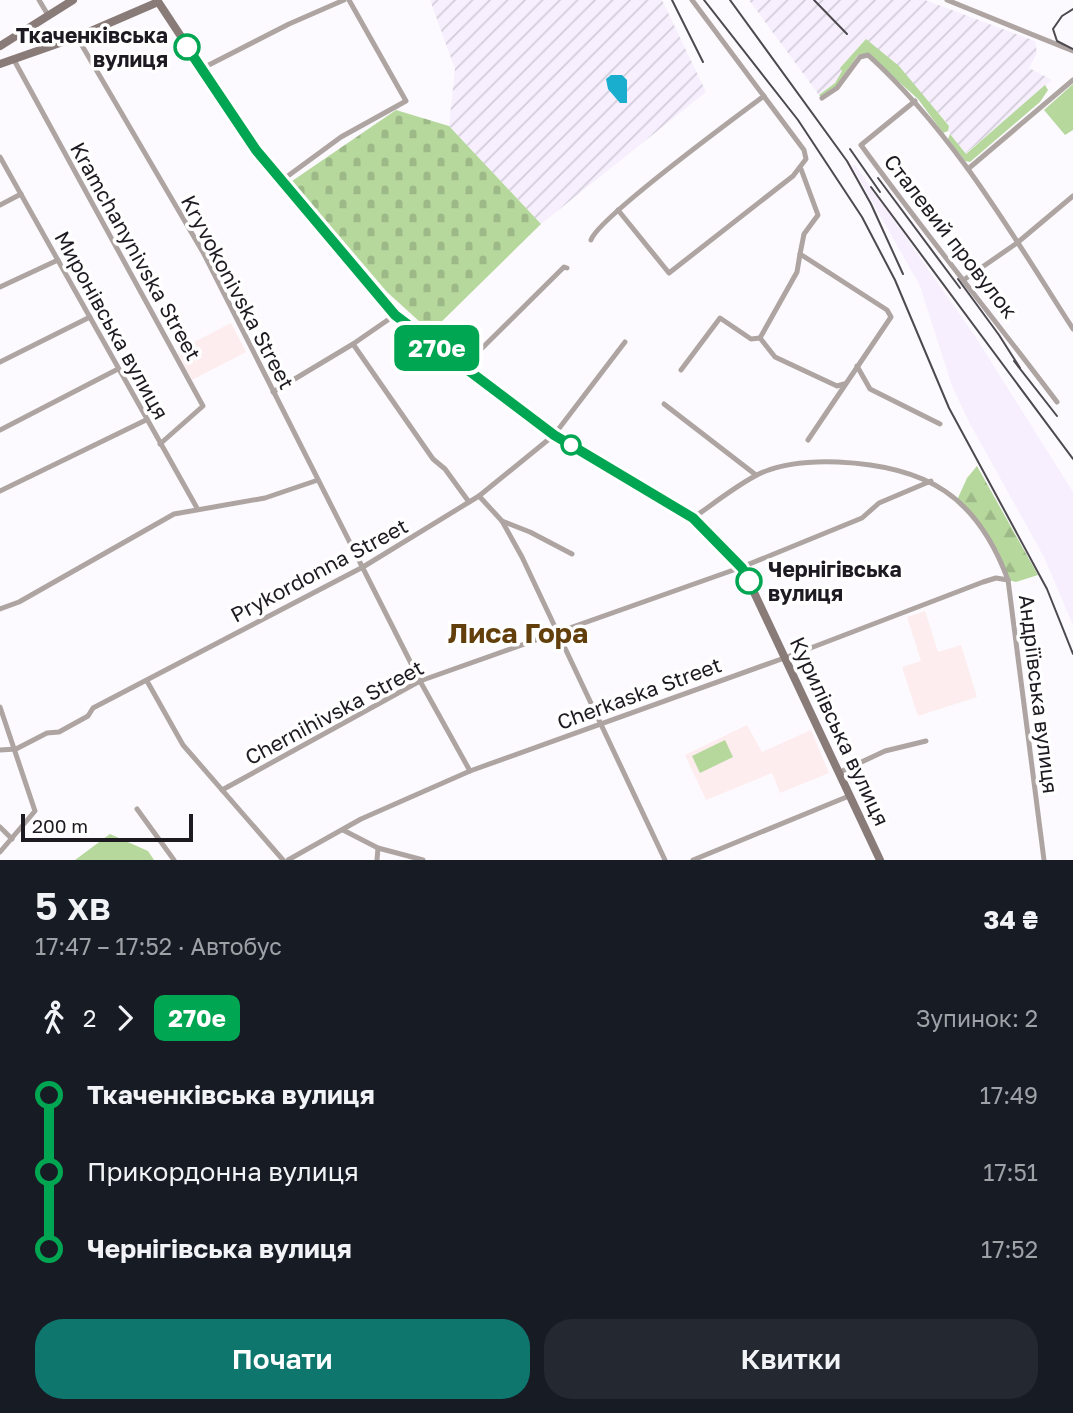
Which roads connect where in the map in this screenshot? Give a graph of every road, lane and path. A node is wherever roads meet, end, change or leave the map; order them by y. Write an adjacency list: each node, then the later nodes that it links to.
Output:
1 (39, 0): 7 (street)
2 (73, 0): 7 (main road)
3 (347, 0): 13 (street); 21 (street)
4 (692, 0): 15 (street)
5 (947, 0): 10 (street)
6 (159, 1): 8 (main road); 13 (main road, Курилівська вулиця)
7 (48, 15): 9 (main road)
8 (77, 37): 11 (main road); 45 (street, Kryvokonivska Street)
9 (0, 46)
10 (1073, 51)
11 (14, 60): 12 (main road); 53 (street, Kramchanynivska Street)
12 (0, 64)
13 (201, 69): 21 (main road, Курилівська вулиця)
14 (1073, 80): 20 (street)
15 (764, 96): 19 (street); 25 (street)
16 (822, 98): 17 (street)
17 (915, 101): 20 (street); 31 (street, Сталевий провулок)
18 (0, 156): 22 (street, Миронівська вулиця)
19 (801, 169): 25 (street); 28 (street)
20 (968, 169): 27 (street)
21 (281, 181): 33 (main road, Курилівська вулиця)
22 (21, 194): 24 (street); 29 (street, Миронівська вулиця)
23 (1073, 196): 27 (street)
24 (0, 205)
25 (618, 210): 26 (street)
26 (591, 240)
27 (1017, 243): 31 (street); 35 (street)
28 (800, 254): 36 (street); 40 (street)
29 (58, 260): 32 (street); 34 (street, Миронівська вулиця)
30 (567, 268): 41 (street)
31 (965, 279): 46 (street, Сталевий провулок)
32 (0, 287)
33 (395, 315): 38 (street); 41 (main road, Курилівська вулиця)
34 (90, 317): 39 (street); 42 (street, Миронівська вулиця)
35 (1073, 330)
36 (760, 338): 43 (street); 44 (street)
37 (625, 342): 51 (street, Prykordonna Street)
38 (354, 344): 45 (street); 59 (street)
39 (0, 362)
40 (857, 366): 44 (street); 49 (street)
41 (462, 368): 51 (main road, Курилівська вулиця)
42 (118, 369): 48 (street, Миронівська вулиця); 50 (street)
43 (681, 370)
44 (844, 384): 52 (street)
45 (273, 392): 55 (street, Kryvokonivska Street)
46 (1057, 401)
47 (664, 404): 54 (street)
48 (146, 420): 53 (street, Миронівська вулиця); 57 (street)
49 (940, 424)
50 (0, 430)
51 (554, 435): 58 (street, Prykordonna Street); 61 (main road, Курилівська вулиця)
52 (808, 440)
53 (160, 444): 60 (street, Миронівська вулиця)
54 (756, 475): 56 (street, Андріївська вулиця); 61 (street, Андріївська вулиця)
55 (318, 480): 60 (street); 64 (street, Kryvokonivska Street)
56 (931, 481): 65 (street, Chernihivska Street); 66 (street, Андріївська вулиця)
57 (0, 491)
58 (479, 496): 59 (street, Prykordonna Street); 62 (street)
59 (469, 502): 64 (street, Prykordonna Street)
60 (197, 508): 67 (street)
61 (693, 518): 65 (main road, Курилівська вулиця)
62 (502, 521): 63 (street); 68 (street)
63 (572, 554)
64 (363, 568): 70 (street, Prykordonna Street); 71 (street, Kryvokonivska Street)
65 (742, 568): 68 (street, Chernihivska Street); 69 (main road, Курилівська вулиця)
66 (1008, 580): 69 (street, Cherkaska Street); 95 (street, Андріївська вулиця)
67 (0, 609)
68 (558, 635): 71 (street, Chernihivska Street); 73 (street)
69 (787, 657): 73 (street, Cherkaska Street); 78 (main road, Курилівська вулиця)
70 (147, 681): 75 (street, Prykordonna Street); 79 (street)
71 (421, 681): 77 (street, Kryvokonivska Street); 79 (street, Chernihivska Street)
72 (0, 707): 75 (street)
73 (598, 723): 77 (street, Cherkaska Street); 92 (street)
74 (926, 741): 78 (street)
75 (16, 749): 76 (street); 84 (street)
76 (0, 750)
77 (470, 771): 83 (street, Cherkaska Street)
78 (838, 773): 80 (main road, Курилівська вулиця)
79 (222, 790): 88 (street)
80 (849, 796): 93 (street); 94 (main road, Курилівська вулиця)
81 (137, 808): 87 (street)
82 (0, 827): 84 (street)
83 (343, 830): 85 (street); 89 (street, Cherkaska Street)
84 (12, 839): 86 (street)
85 (378, 848): 90 (street); 91 (street)
86 (0, 852)
87 (174, 860)
88 (283, 860)
89 (288, 860)
90 (377, 860)
91 (423, 860)
92 (664, 860)
93 (693, 860)
94 (880, 860)
95 (1044, 860)

